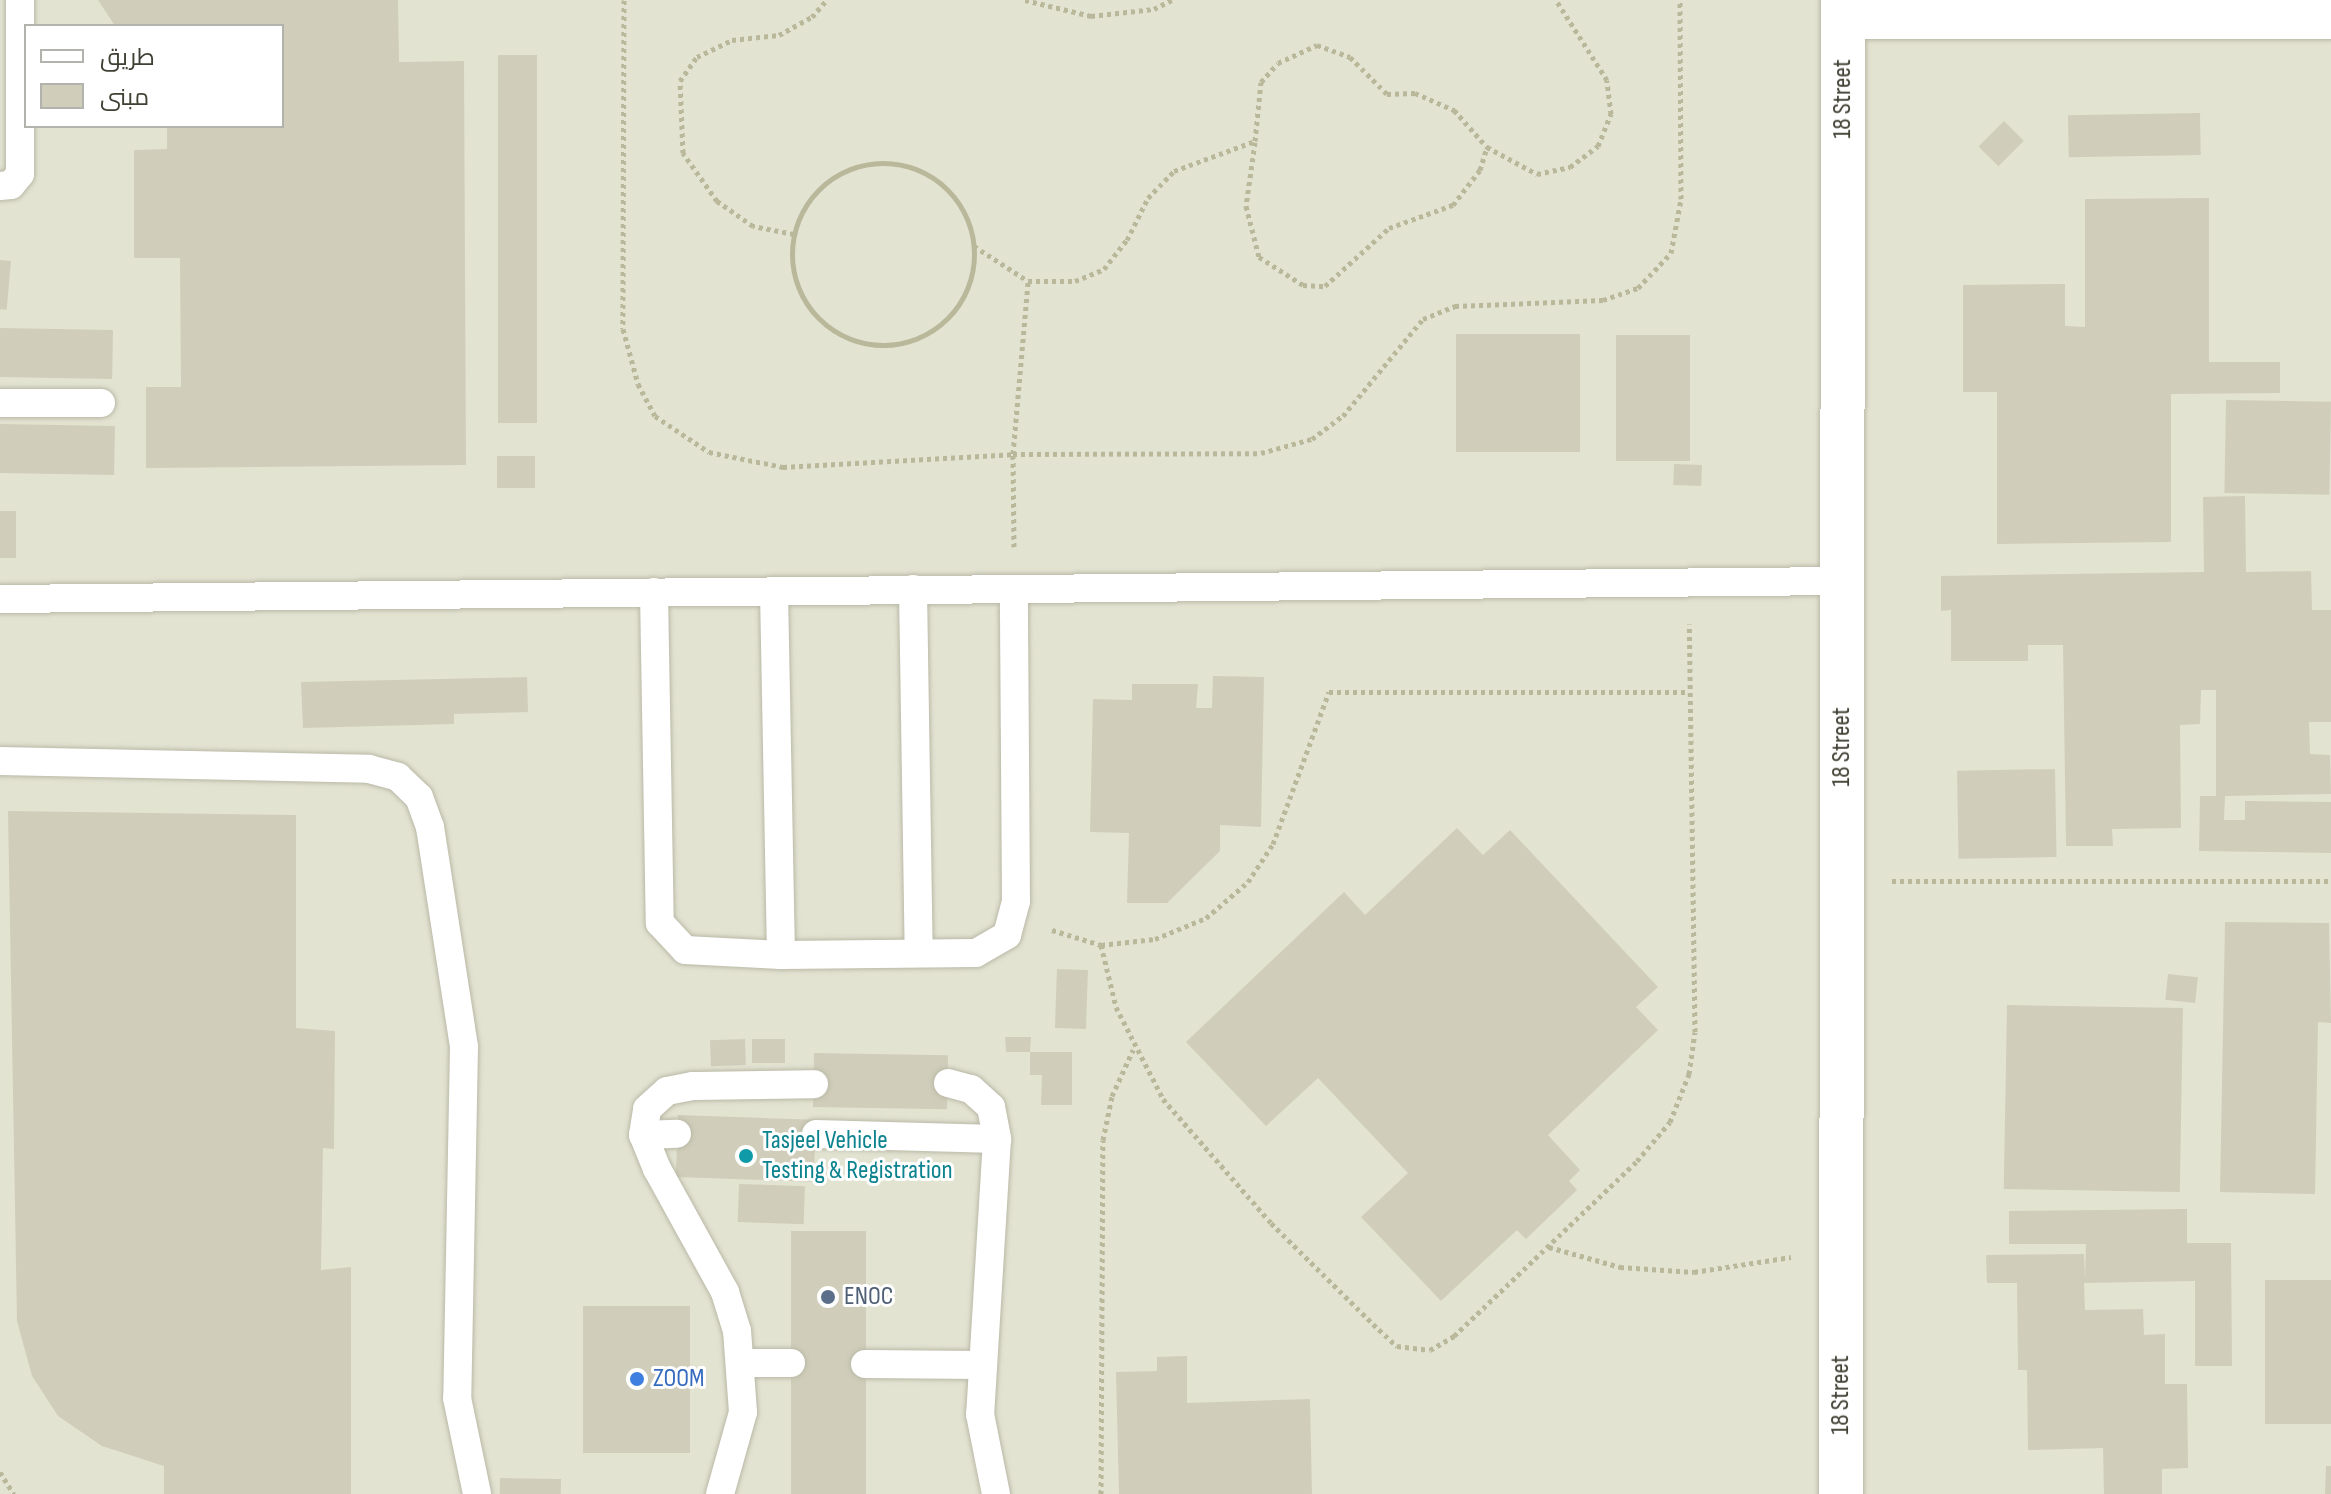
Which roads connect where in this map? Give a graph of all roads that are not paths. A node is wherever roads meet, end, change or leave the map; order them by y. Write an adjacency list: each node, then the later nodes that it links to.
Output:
1 (20, 0): 4 (lane)
2 (1844, 9): 3 (street); 7 (street, 18 Street)
3 (2331, 17)
4 (0, 186)
5 (0, 403): 6 (lane)
6 (101, 403)
7 (1842, 581): 9 (lane); 29 (street, 18 Street)
8 (913, 589): 9 (lane); 10 (lane); 14 (lane)
9 (1014, 589): 14 (lane)
10 (774, 591): 11 (lane); 15 (lane)
11 (654, 592): 12 (lane); 15 (lane)
12 (0, 599)
13 (0, 761): 26 (lane)
14 (919, 953): 15 (lane)
15 (781, 955)
16 (948, 1083): 21 (lane)
17 (814, 1084): 20 (lane)
18 (677, 1134): 20 (lane)
19 (816, 1134): 21 (lane)
20 (643, 1135): 22 (lane)
21 (997, 1139): 25 (lane)
22 (743, 1363): 23 (lane); 27 (lane)
23 (791, 1363)
24 (865, 1364): 25 (lane)
25 (982, 1365): 28 (lane)
26 (477, 1494)
27 (720, 1494)
28 (996, 1494)
29 (1841, 1494)

